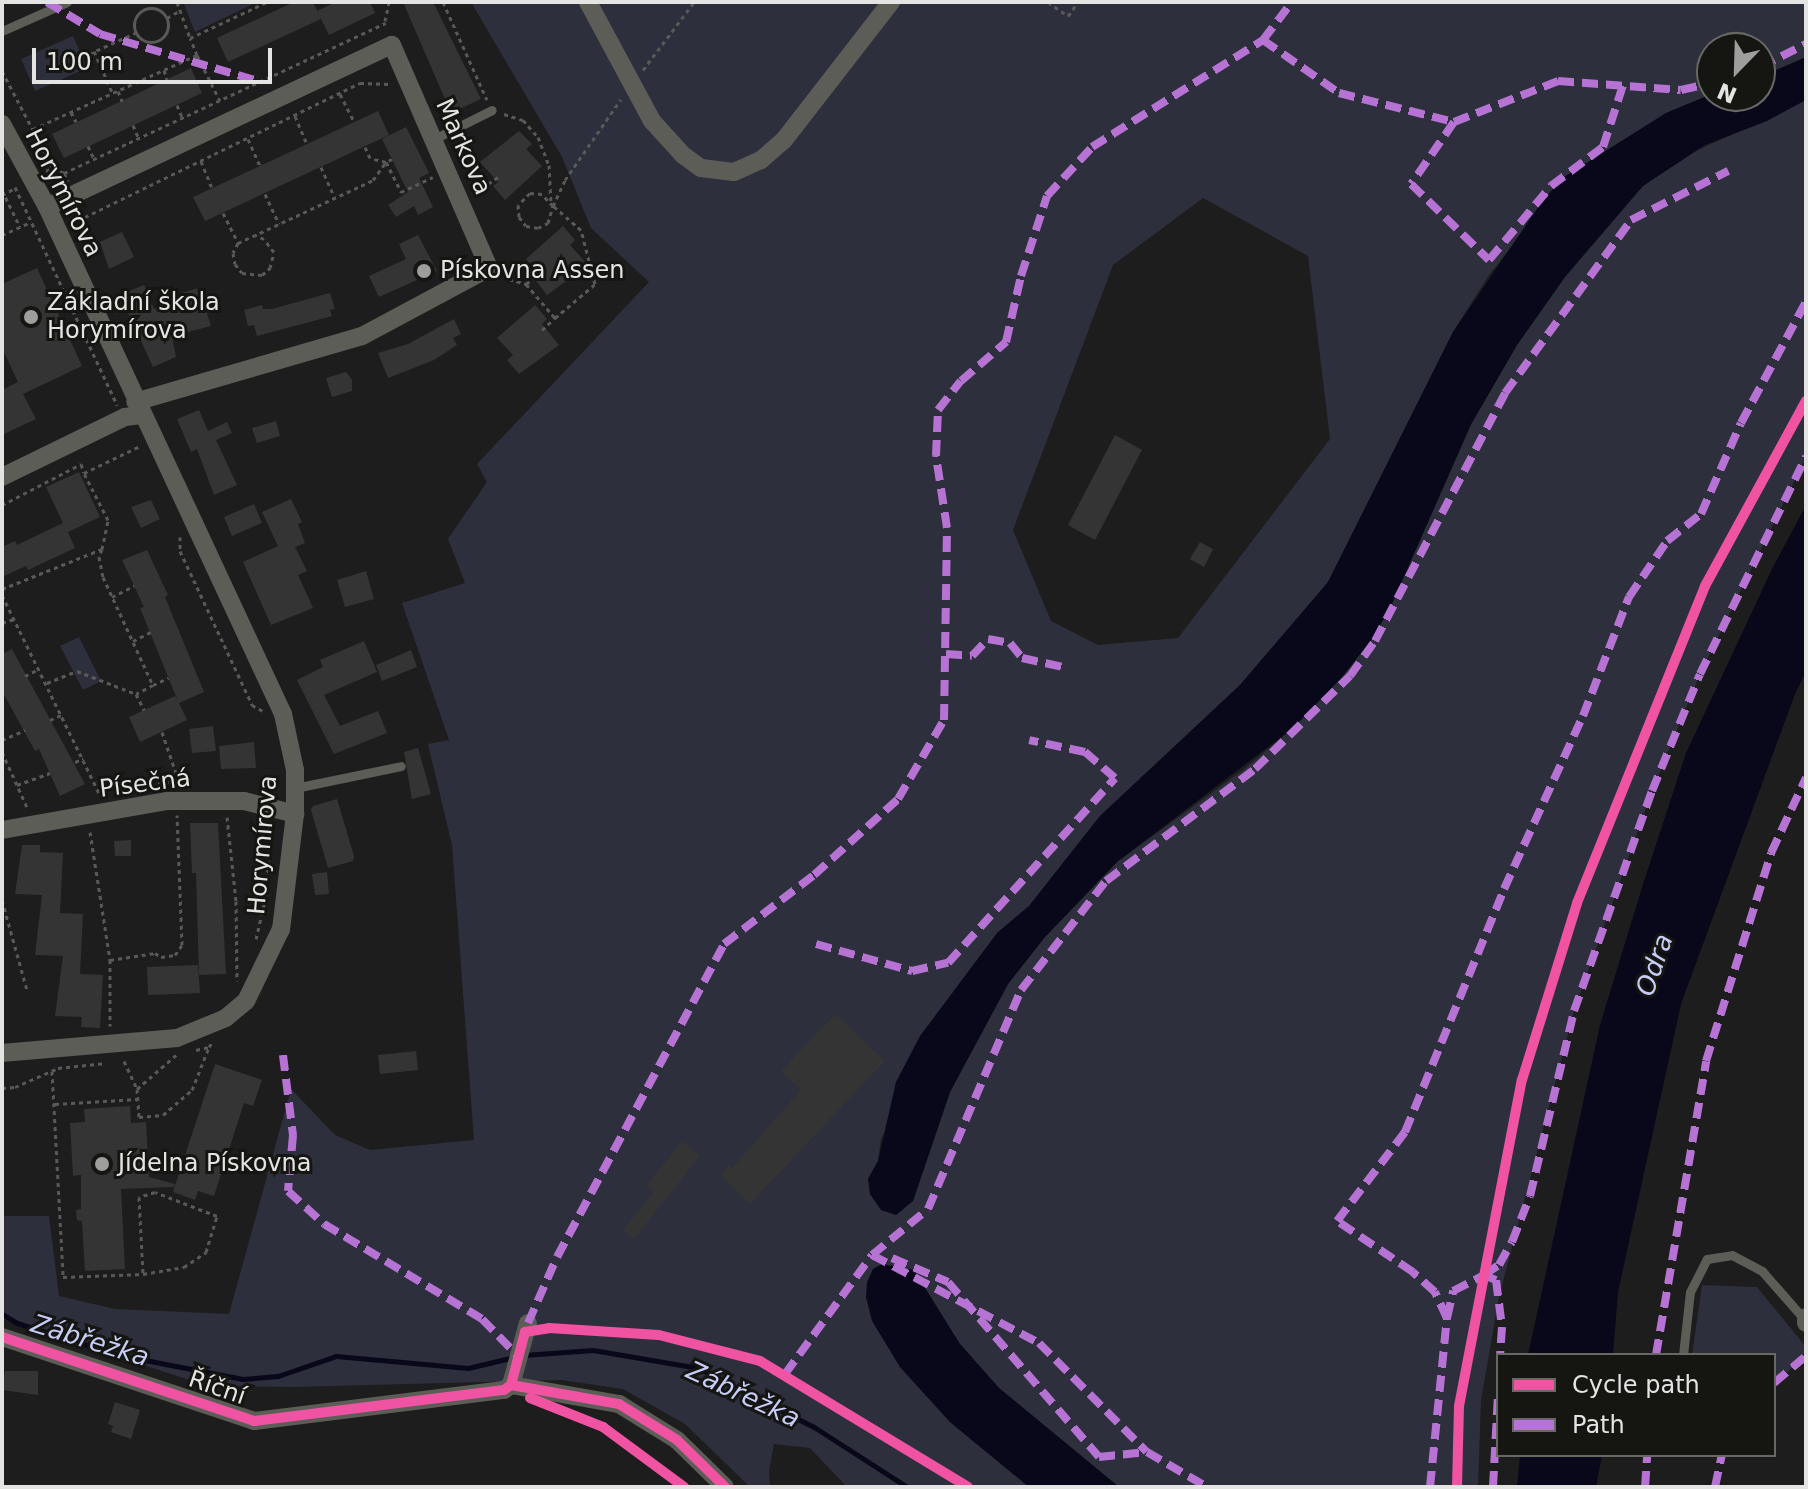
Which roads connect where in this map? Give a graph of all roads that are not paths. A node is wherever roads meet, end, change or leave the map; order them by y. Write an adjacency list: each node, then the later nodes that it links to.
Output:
1 (67, 2): 4 (lane)
2 (588, 2): 3 (street)
3 (891, 2)
4 (2, 31)
5 (492, 110): 7 (lane)
6 (2, 124): 8 (street, Horymírova)
7 (430, 141): 8 (street, Markova); 9 (street, Markova)
8 (47, 207): 9 (street, Horymírova)
9 (133, 411): 10 (street); 12 (street, Horymírova)
10 (2, 477)
11 (401, 766): 12 (lane)
12 (295, 788): 13 (street, Horymírova)
13 (295, 814): 14 (street, Písečná); 15 (street, Horymírova)
14 (2, 830)
15 (2, 1053)
16 (1805, 1320): 19 (lane)
17 (528, 1323): 20 (street)
18 (2, 1337): 20 (street, Říční)
19 (1683, 1353)
20 (513, 1381): 21 (street)
21 (725, 1487)

